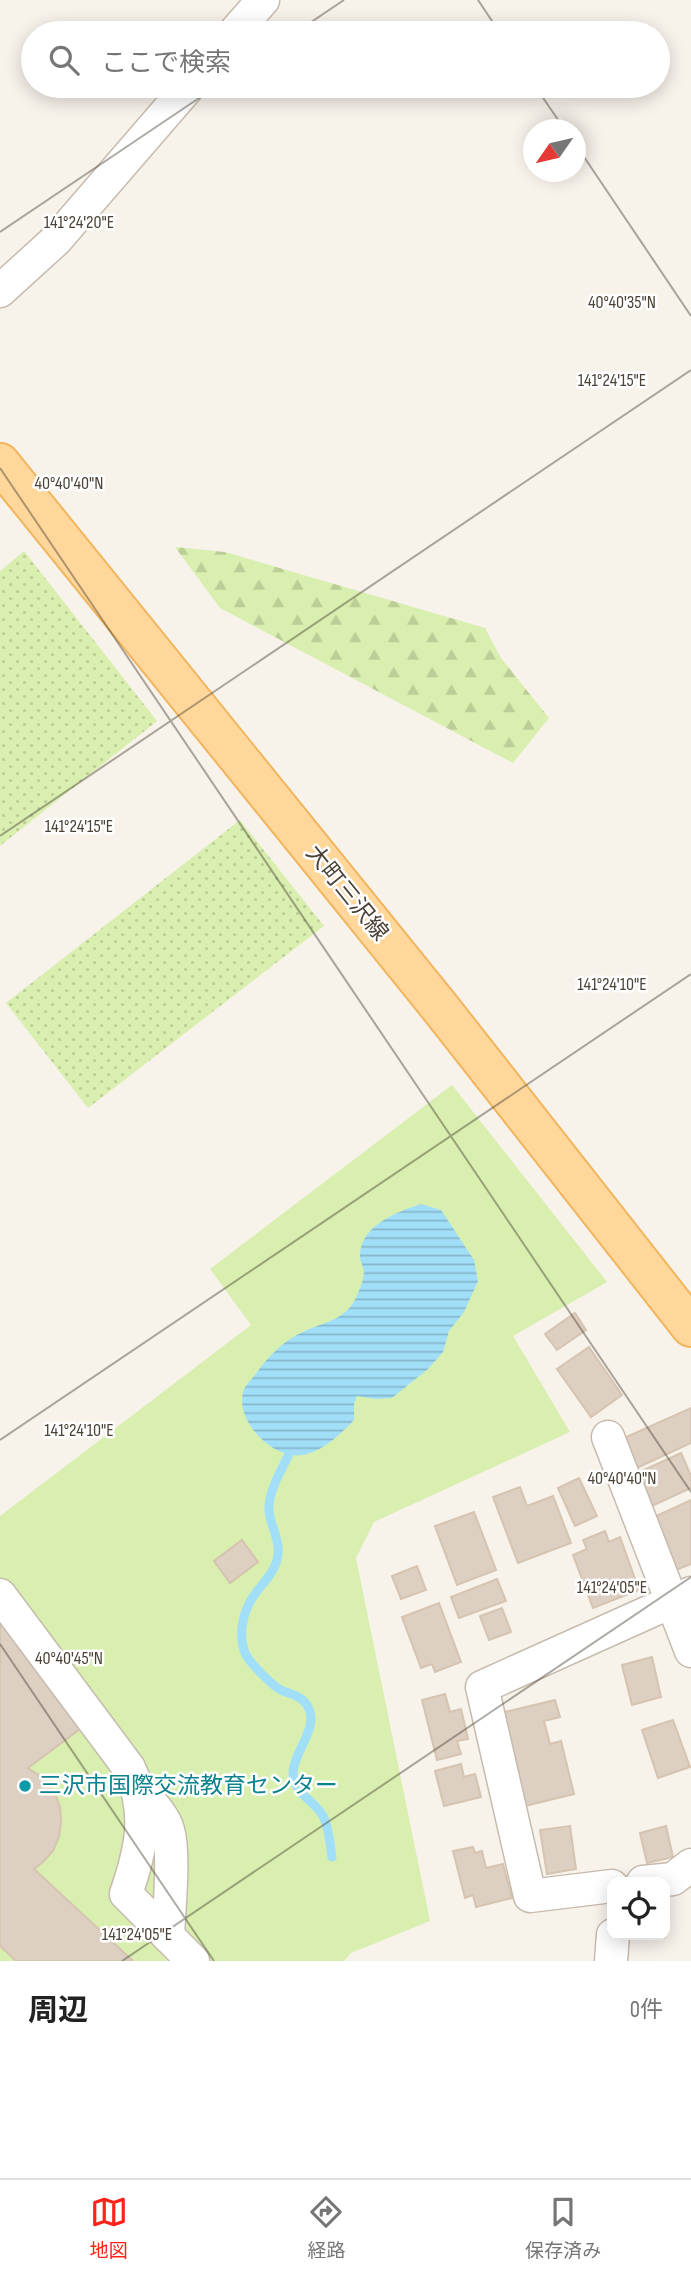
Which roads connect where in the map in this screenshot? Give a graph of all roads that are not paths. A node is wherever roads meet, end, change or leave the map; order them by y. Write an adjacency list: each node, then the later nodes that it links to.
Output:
1 (263, 0): 2 (street)
2 (245, 21)
3 (179, 98): 4 (street)
4 (0, 291)
5 (0, 463): 6 (main road, 大町三沢線)
6 (691, 1327)
7 (608, 1437): 9 (street)
8 (0, 1595): 11 (street)
9 (682, 1597): 10 (street); 14 (street)
10 (691, 1650)
11 (137, 1785): 15 (street); 15 (street)
12 (691, 1865): 13 (street)
13 (670, 1879)
14 (607, 1887)
15 (168, 1936): 17 (street)
16 (613, 1940): 18 (street)
17 (193, 1961)
18 (611, 1961)

